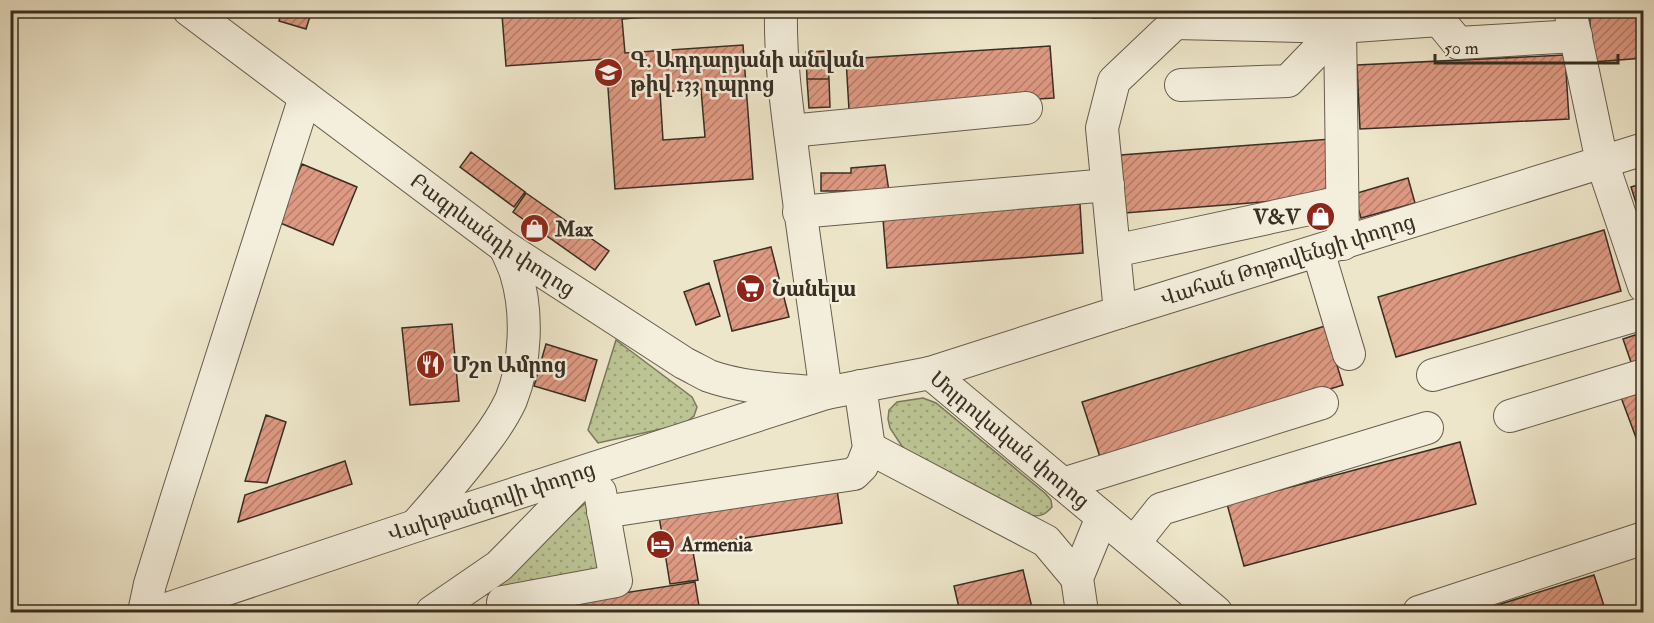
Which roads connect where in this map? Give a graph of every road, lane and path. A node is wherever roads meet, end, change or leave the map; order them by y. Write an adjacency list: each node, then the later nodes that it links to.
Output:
1 (189, 10): 3 (street, Բագրևանդի փողոց)
2 (781, 10): 10 (street)
3 (218, 17): 8 (street, Բագրևանդի փողոց)
4 (1175, 17): 6 (street); 13 (street)
5 (1573, 23): 6 (street); 12 (street)
6 (1340, 27): 7 (street); 14 (street)
7 (1181, 85)
8 (305, 97): 16 (street, Բագրևանդի փողոց); 41 (street)
9 (1026, 108): 10 (street)
10 (790, 131): 15 (street)
11 (1644, 149): 12 (street, Վահան Թոթովենցի փողոց)
12 (1602, 162): 17 (street, Վահան Թոթովենցի փողոց); 19 (street)
13 (1108, 185): 15 (street); 18 (street)
14 (1342, 202): 17 (street); 18 (street)
15 (800, 212): 27 (street)
16 (505, 247): 27 (street, Բագրևանդի փողոց); 36 (street)
17 (1330, 248): 20 (street, Վահան Թոթովենցի փողոց); 22 (street)
18 (1114, 251): 20 (street)
19 (1644, 286)
20 (1120, 312): 23 (street, Վահան Թոթովենցի փողոց)
21 (1644, 313): 24 (street)
22 (1349, 354)
23 (930, 373): 26 (street, Մոլդովական փողոց); 33 (street, Մոլդովական փողոց)
24 (1433, 375)
25 (1644, 375): 29 (street)
26 (860, 386): 27 (street, Մոլդովական փողոց); 31 (street)
27 (826, 393): 32 (street, Վախթանգովի փողոց)
28 (1322, 403): 33 (street)
29 (1510, 416)
30 (1427, 428): 38 (street)
31 (869, 448): 34 (street); 39 (street)
32 (596, 467): 34 (street); 36 (street, Վախթանգովի փողոց); 43 (street)
33 (1063, 484): 35 (street, Մոլդովական փողոց)
34 (603, 512): 40 (street)
35 (1102, 517): 38 (street, Մոլդովական փողոց); 39 (street)
36 (415, 526): 42 (street, Վախթանգովի փողոց)
37 (1644, 538): 46 (street)
38 (1134, 543): 45 (street, Մոլդովական փողոց)
39 (1077, 578): 44 (street)
40 (503, 602)
41 (144, 612)
42 (158, 612)
43 (432, 612)
44 (1082, 612)
45 (1216, 612)
46 (1419, 612)

